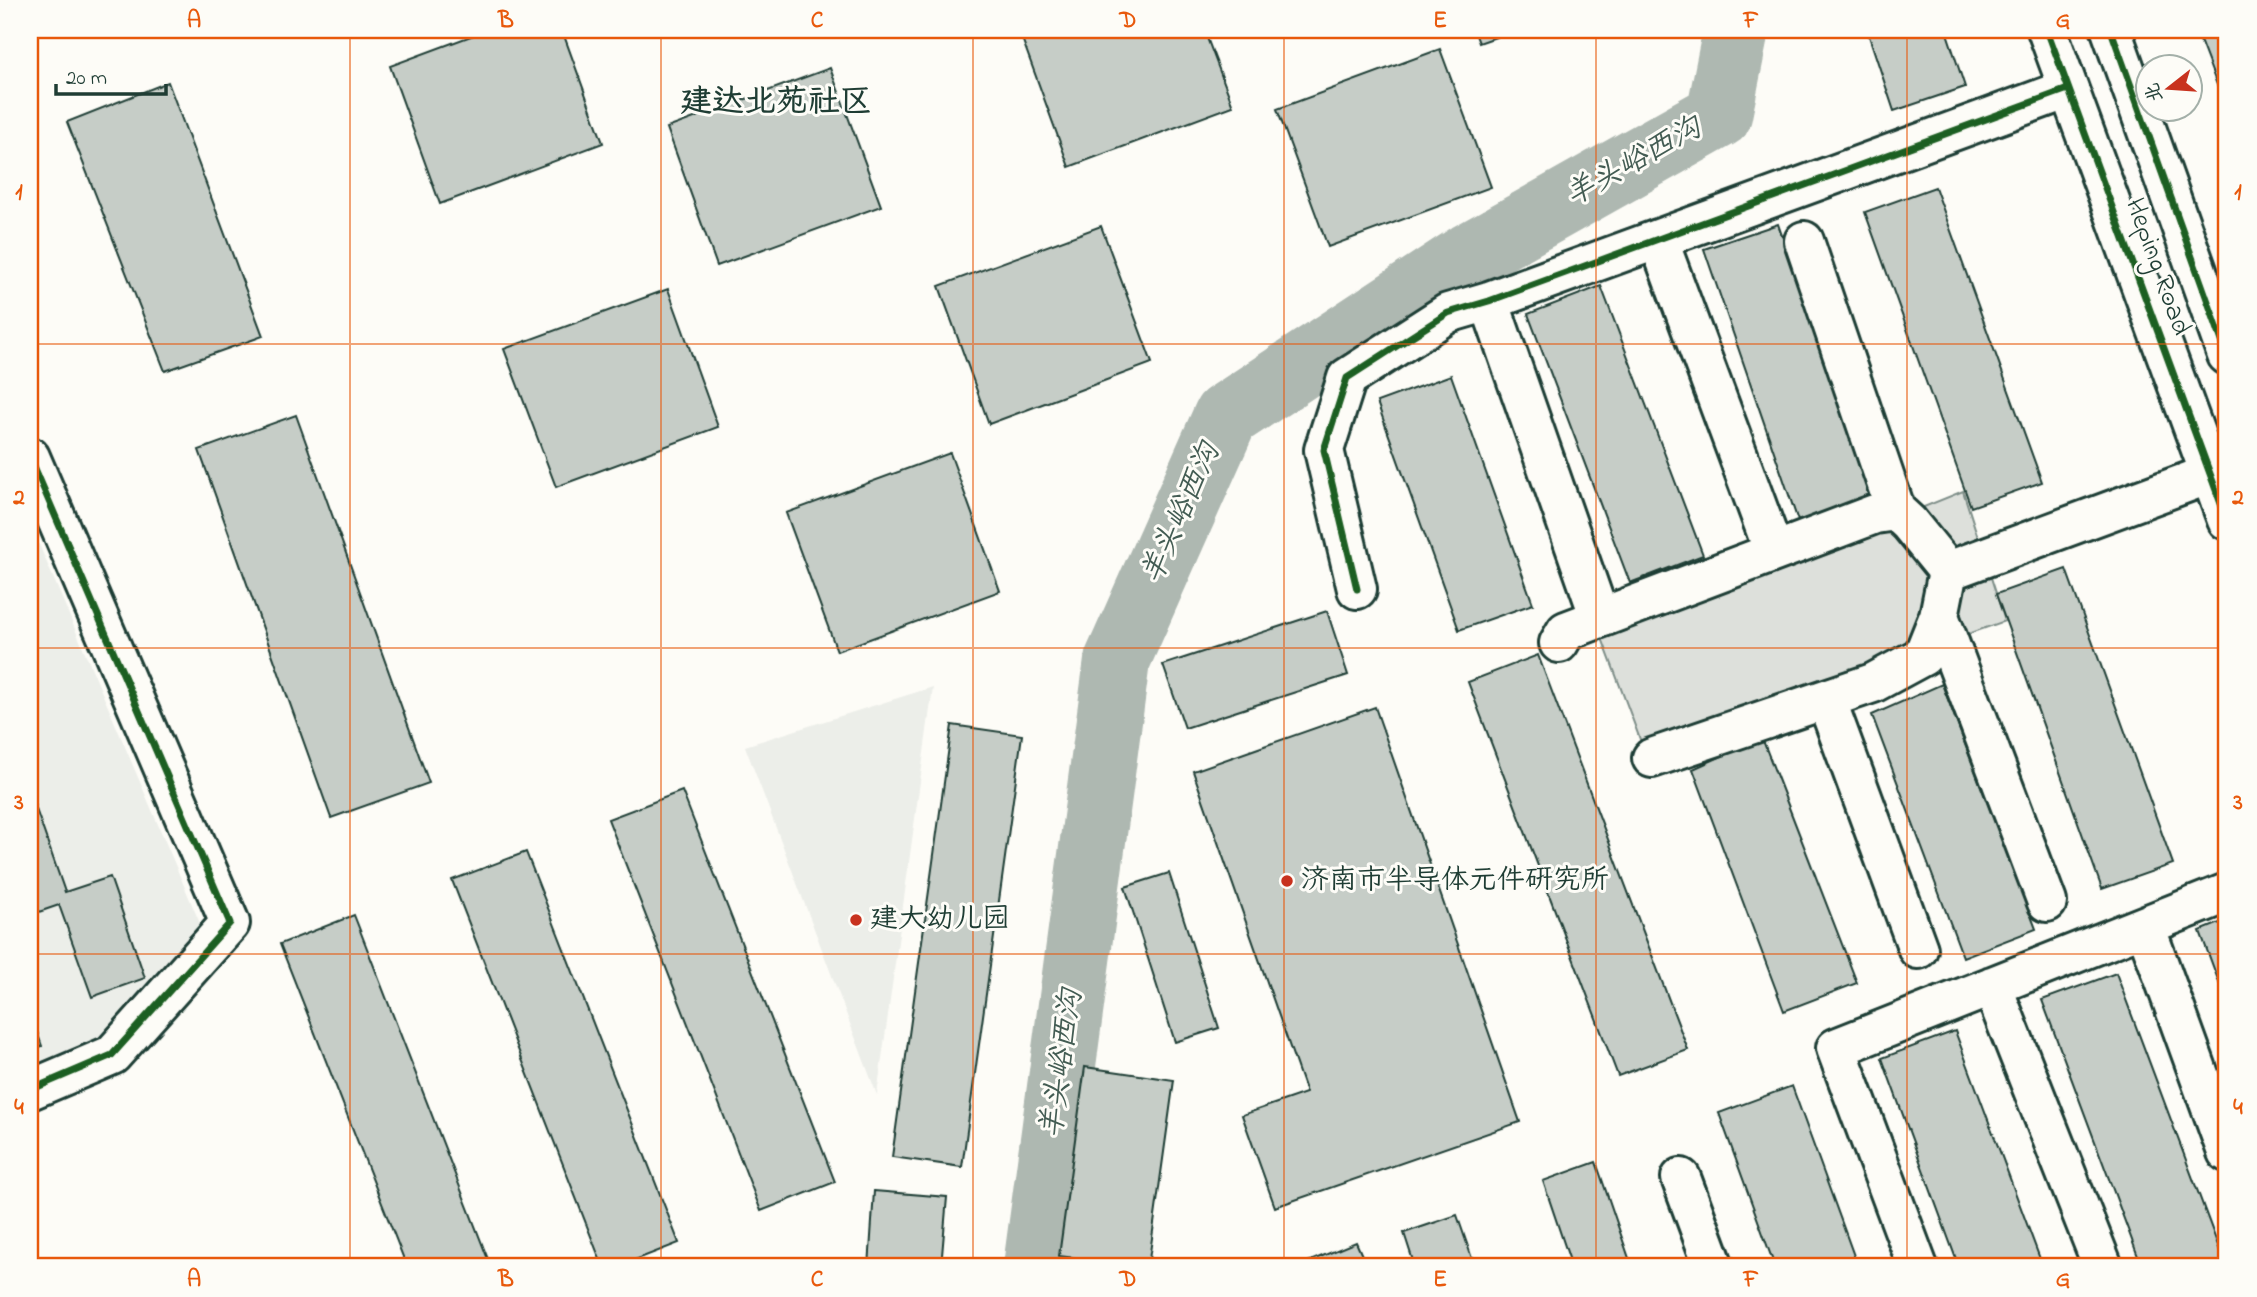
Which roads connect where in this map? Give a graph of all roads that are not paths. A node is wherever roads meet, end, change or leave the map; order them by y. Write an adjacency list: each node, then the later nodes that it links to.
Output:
1 (2047, 30): 3 (street, Heping Road)
2 (2111, 30): 7 (street, Heping Road)
3 (2068, 89): 4 (street); 9 (street, Heping Road)
4 (1658, 239): 6 (street); 12 (street)
5 (1804, 241): 10 (street)
6 (1489, 301): 14 (street); 16 (street)
7 (2227, 355)
8 (30, 457): 25 (street)
9 (2210, 474): 11 (street, Heping Road); 13 (street)
10 (1896, 511): 12 (street); 13 (street)
11 (2227, 520)
12 (1774, 552): 16 (street)
13 (1948, 571): 15 (street)
14 (1357, 589)
15 (1939, 616): 18 (street); 21 (street)
16 (1600, 618): 17 (street)
17 (1559, 643)
18 (1826, 699): 19 (street); 23 (street)
19 (1652, 758)
20 (2227, 893): 22 (street)
21 (2047, 902)
22 (2145, 926): 24 (street); 26 (street)
23 (1918, 949)
24 (1992, 986): 29 (street); 30 (street)
25 (30, 1090)
26 (2227, 1152)
27 (1681, 1178): 28 (street)
28 (1714, 1267)
29 (1918, 1267)
30 (2103, 1267)

